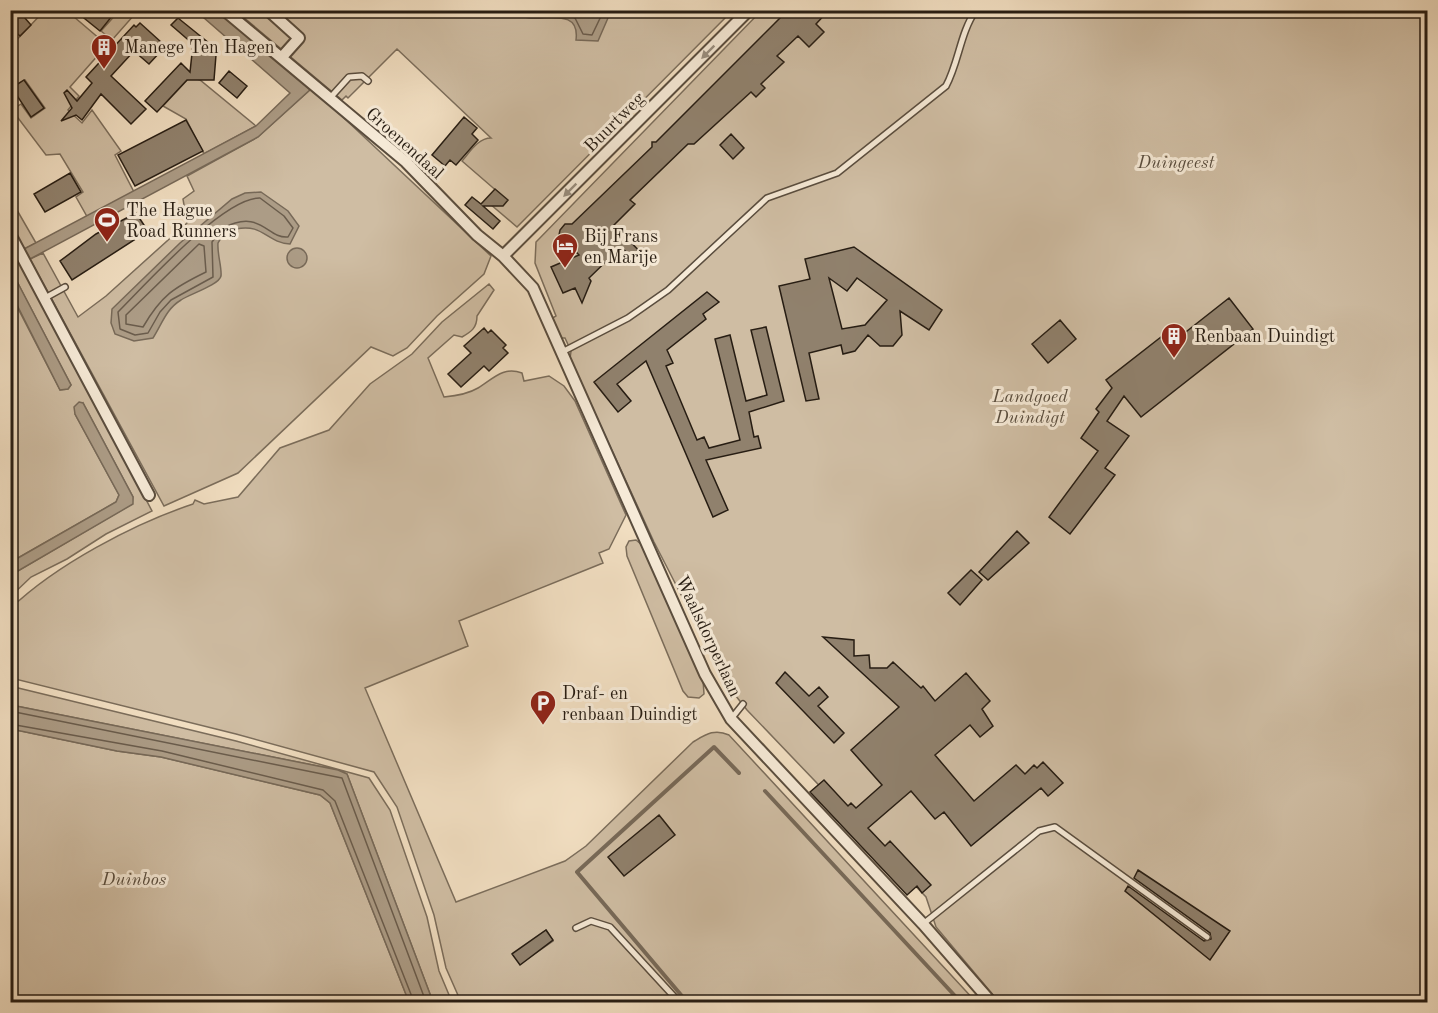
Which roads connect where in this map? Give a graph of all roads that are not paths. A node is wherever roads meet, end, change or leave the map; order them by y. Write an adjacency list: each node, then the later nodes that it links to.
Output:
1 (224, 10): 5 (street, Groenendaal)
2 (268, 10): 5 (street)
3 (749, 10): 9 (street, Buurtweg, one-way to 9)
4 (976, 10): 12 (lane)
5 (282, 57): 7 (street, Groenendaal)
6 (368, 81): 7 (lane)
7 (329, 98): 9 (street, Groenendaal)
8 (10, 234): 11 (street)
9 (503, 256): 12 (street, Waalsdorperlaan)
10 (65, 287): 11 (lane)
11 (45, 298): 13 (street)
12 (562, 352): 15 (street, Waalsdorperlaan)
13 (149, 495)
14 (743, 704): 15 (lane)
15 (731, 719): 16 (street, Waalsdorperlaan)
16 (923, 924): 18 (lane); 20 (street, Waalsdorperlaan)
17 (576, 928): 19 (lane)
18 (1207, 937)
19 (679, 1002)
20 (991, 1002)

